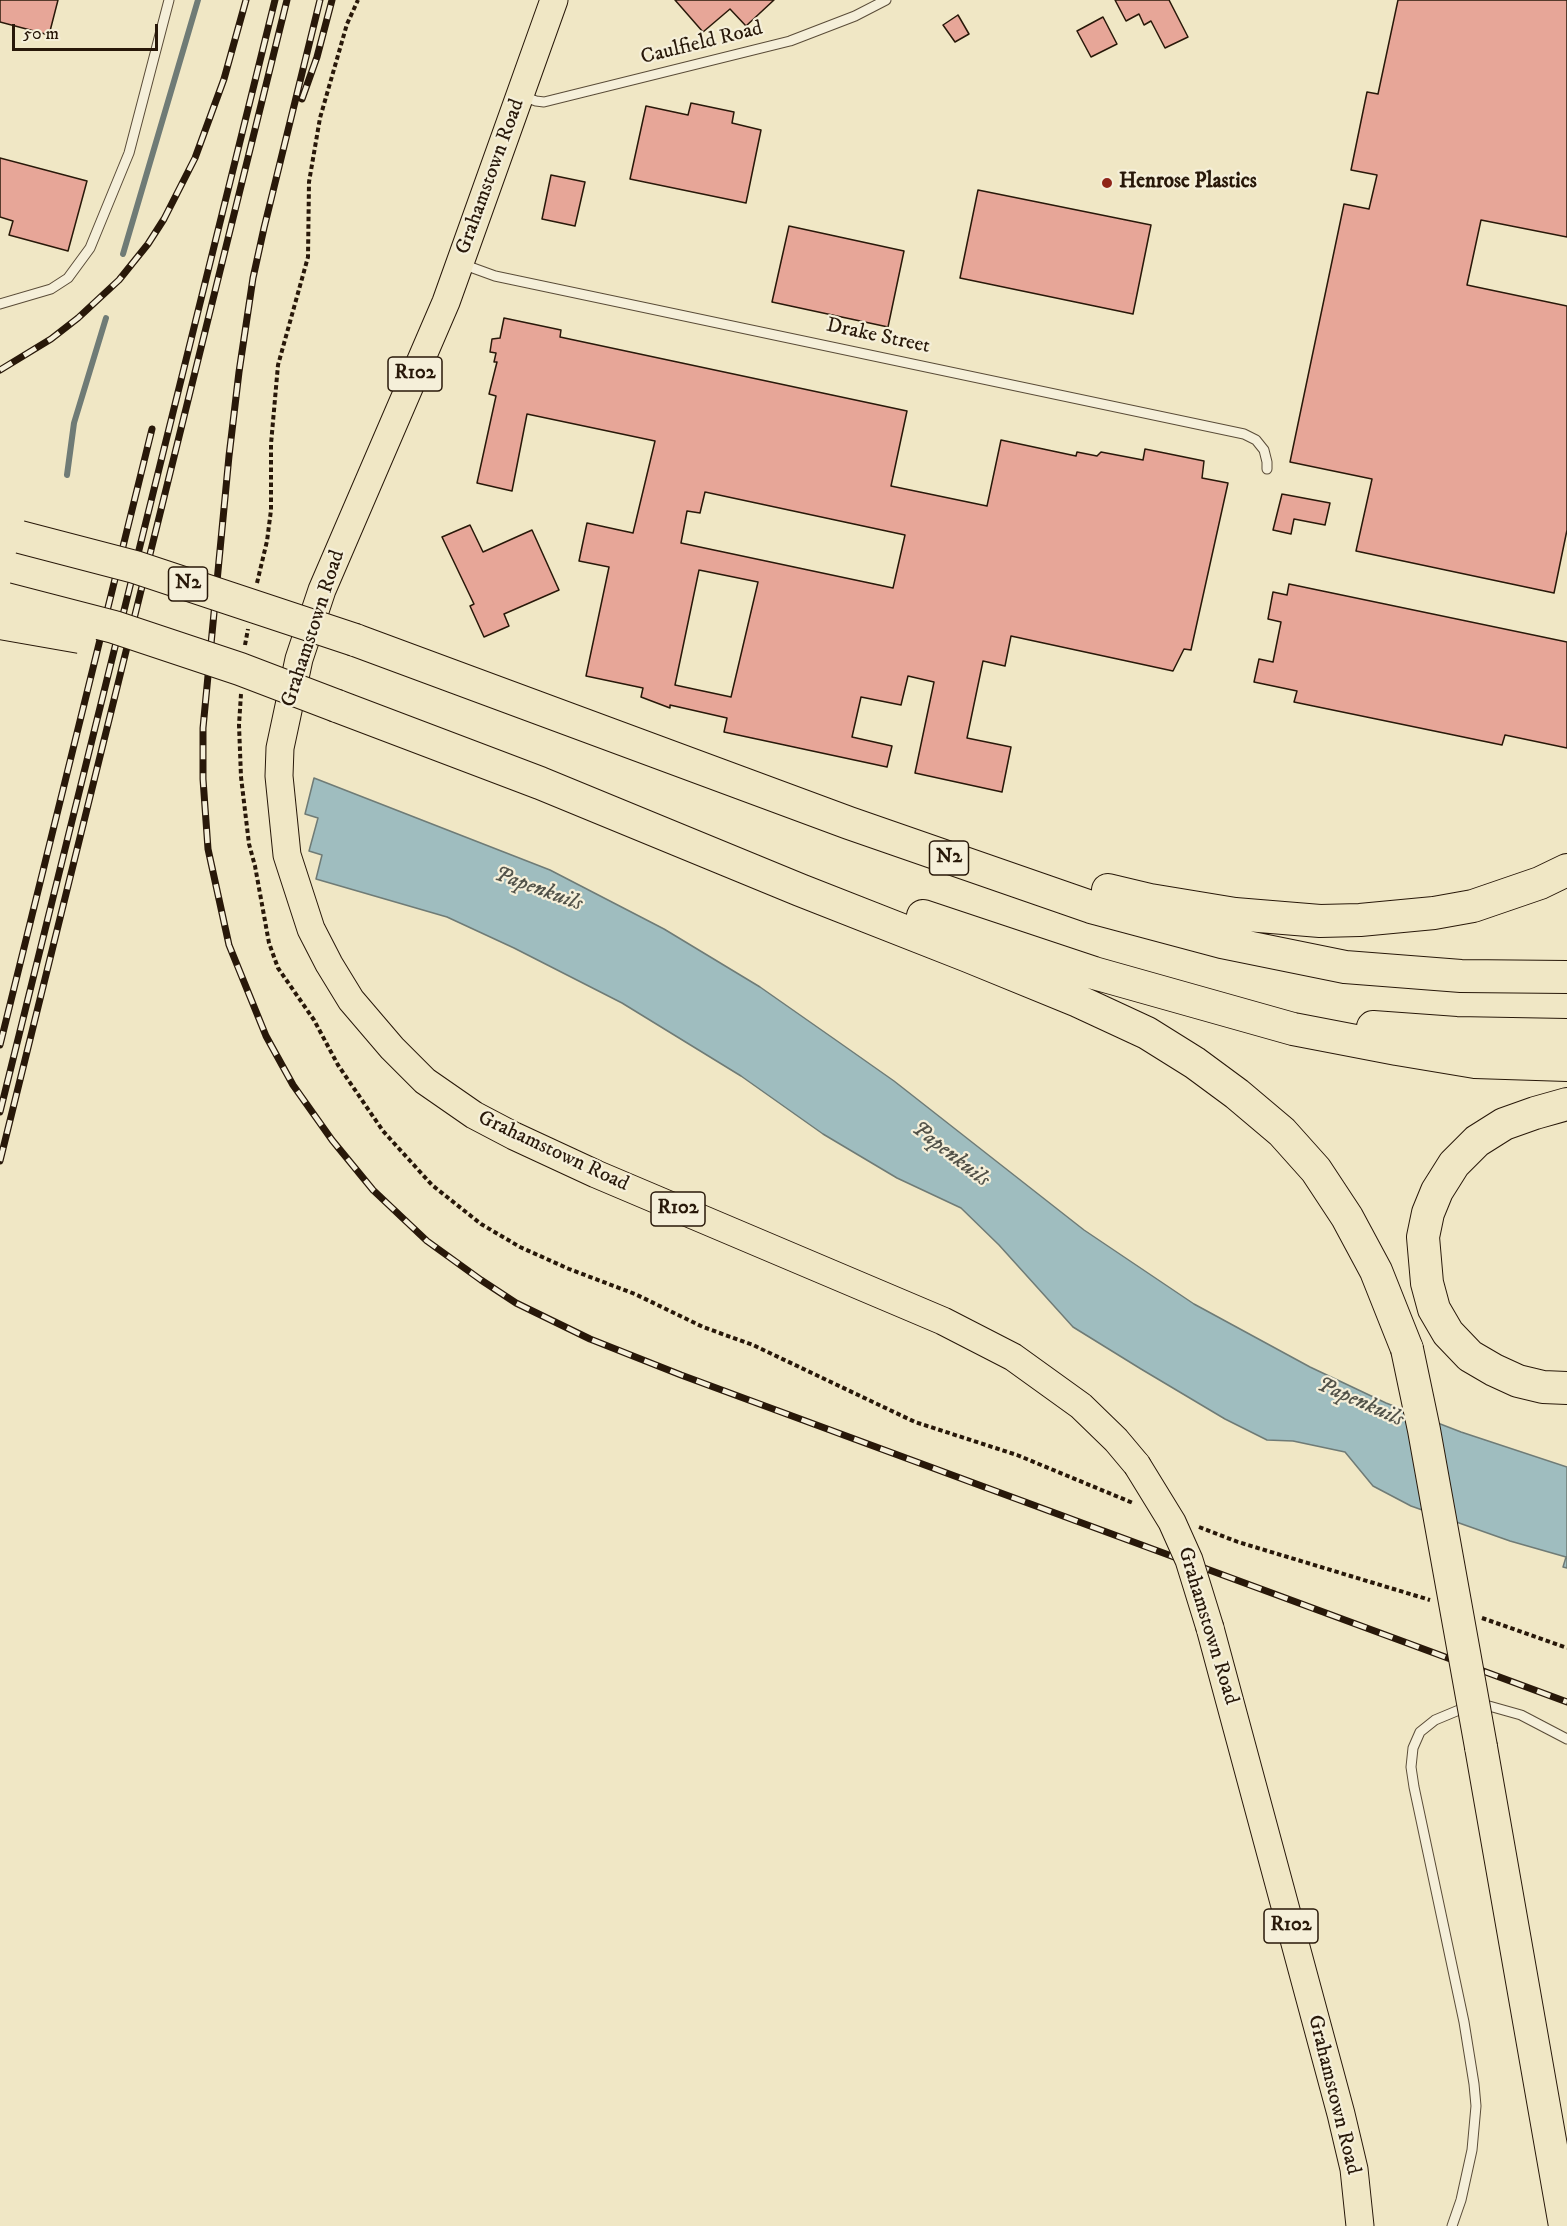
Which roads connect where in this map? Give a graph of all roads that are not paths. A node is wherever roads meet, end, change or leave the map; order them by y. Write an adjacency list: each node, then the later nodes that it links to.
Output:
1 (169, 0): 6 (lane)
2 (555, 0): 4 (main road, Grahamstown Road / R102)
3 (886, 0): 4 (lane, Caulfield Road)
4 (521, 96): 5 (main road, Grahamstown Road / R102)
5 (461, 263): 7 (lane, Drake Street); 20 (main road, Grahamstown Road / R102, bridge)
6 (0, 304)
7 (1267, 469)
8 (10, 535): 11 (highway, N2, bridge)
9 (2, 606): 10 (highway, bridge)
10 (540, 783): 14 (highway); 22 (highway, bridge)
11 (849, 823): 12 (highway); 13 (highway, N2)
12 (1567, 870)
13 (1567, 977)
14 (1198, 1001): 15 (highway); 16 (highway)
15 (1567, 1035)
16 (1567, 1065)
17 (1567, 1104): 18 (highway)
18 (1567, 1388)
19 (1567, 1739): 21 (lane)
20 (1360, 2226)
21 (1452, 2226)
22 (1565, 2226)

